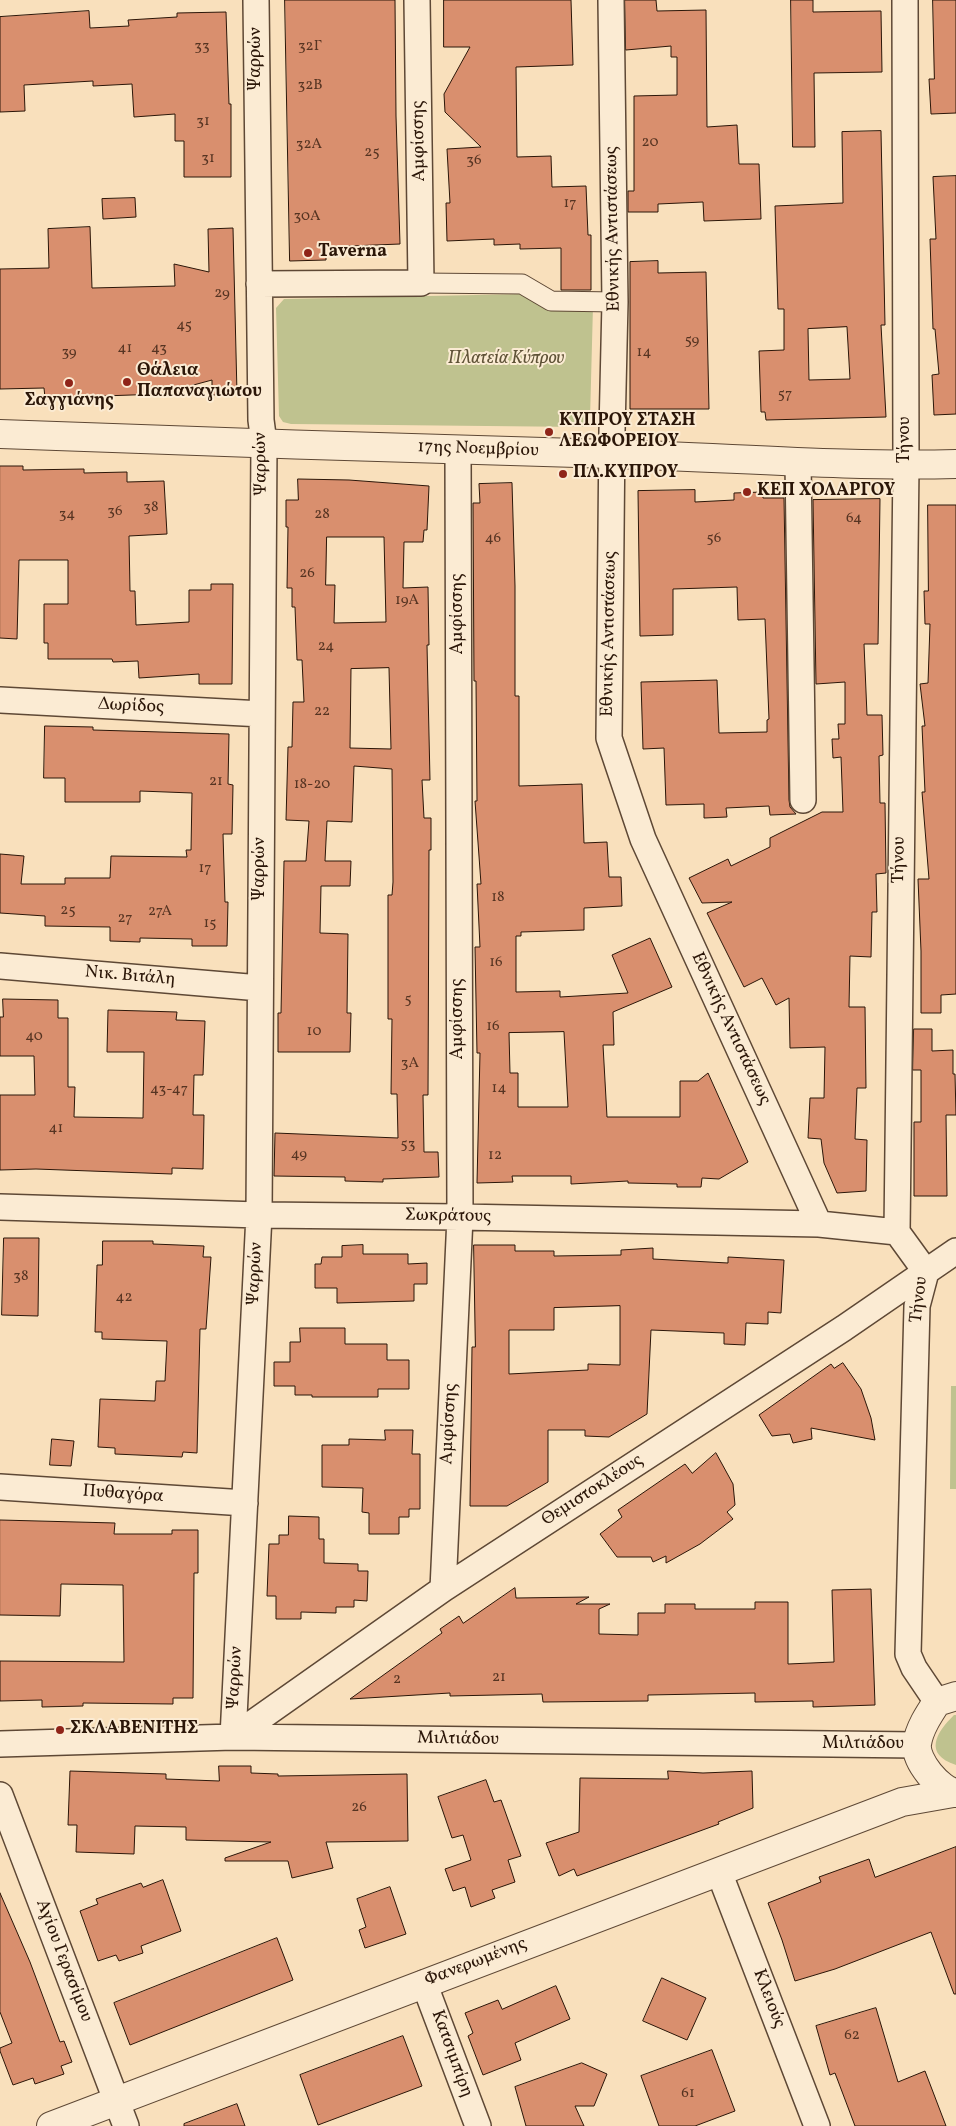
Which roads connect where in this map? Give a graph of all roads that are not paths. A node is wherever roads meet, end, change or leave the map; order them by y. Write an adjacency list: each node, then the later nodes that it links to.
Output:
1 (256, 0): 6 (street, Ψαρρών)
2 (417, 0): 5 (street, Αμφίσσης)
3 (611, 0): 7 (street, Εθνικής Αντιστάσεως)
4 (905, 0): 14 (street, Τήνου)
5 (421, 283): 6 (street); 7 (street)
6 (259, 284): 9 (street, Ψαρρών)
7 (615, 302): 11 (street, Εθνικής Αντιστάσεως)
8 (0, 434): 9 (street, 17ης Νοεμβρίου)
9 (264, 443): 10 (street, 17ης Νοεμβρίου); 16 (street, Ψαρρών)
10 (458, 449): 11 (street, 17ης Νοεμβρίου); 22 (street, Αμφίσσης)
11 (612, 454): 12 (street, 17ης Νοεμβρίου); 23 (street, Εθνικής Αντιστάσεως)
12 (798, 463): 14 (street, 17ης Νοεμβρίου); 17 (street)
13 (956, 464): 14 (street, 17ης Νοεμβρίου)
14 (906, 465): 24 (street, Τήνου)
15 (0, 700): 16 (street, Δωρίδος)
16 (262, 714): 19 (street, Ψαρρών)
17 (803, 800)
18 (0, 966): 19 (street, Νικ. Βιτάλη)
19 (260, 988): 21 (street, Ψαρρών)
20 (0, 1207): 21 (street, Σωκράτους)
21 (259, 1215): 22 (street, Σωκράτους); 28 (street, Ψαρρών)
22 (460, 1217): 23 (street, Σωκράτους); 29 (street, Αμφίσσης)
23 (819, 1224): 24 (street, Σωκράτους)
24 (896, 1232): 26 (street, Τήνου)
25 (956, 1251): 26 (street, Θεμιστοκλέους)
26 (926, 1272): 29 (street, Θεμιστοκλέους); 30 (street, Τήνου)
27 (0, 1487): 28 (street, Πυθαγόρα)
28 (245, 1503): 31 (street, Ψαρρών)
29 (443, 1589): 31 (street, Θεμιστοκλέους)
30 (946, 1699): 33 (street)
31 (233, 1737): 32 (street, Μιλτιάδου); 33 (street, Μιλτιάδου)
32 (0, 1744)
33 (917, 1745): 34 (street)
34 (926, 1770): 35 (street); 37 (street, Φανερωμένης)
35 (954, 1793): 37 (street, Φανερωμένης)
36 (0, 1795): 40 (street, Αγίου Γερασίμου)
37 (902, 1802): 38 (street, Φανερωμένης)
38 (720, 1872): 39 (street, Φανερωμένης); 44 (street, Κλειούς)
39 (424, 1983): 40 (street, Φανερωμένης); 43 (street, Κατσιμπίρη)
40 (116, 2100): 41 (street, Φανερωμένης); 42 (street, Αγίου Γερασίμου)
41 (51, 2126)
42 (126, 2126)
43 (478, 2126)
44 (818, 2126)

